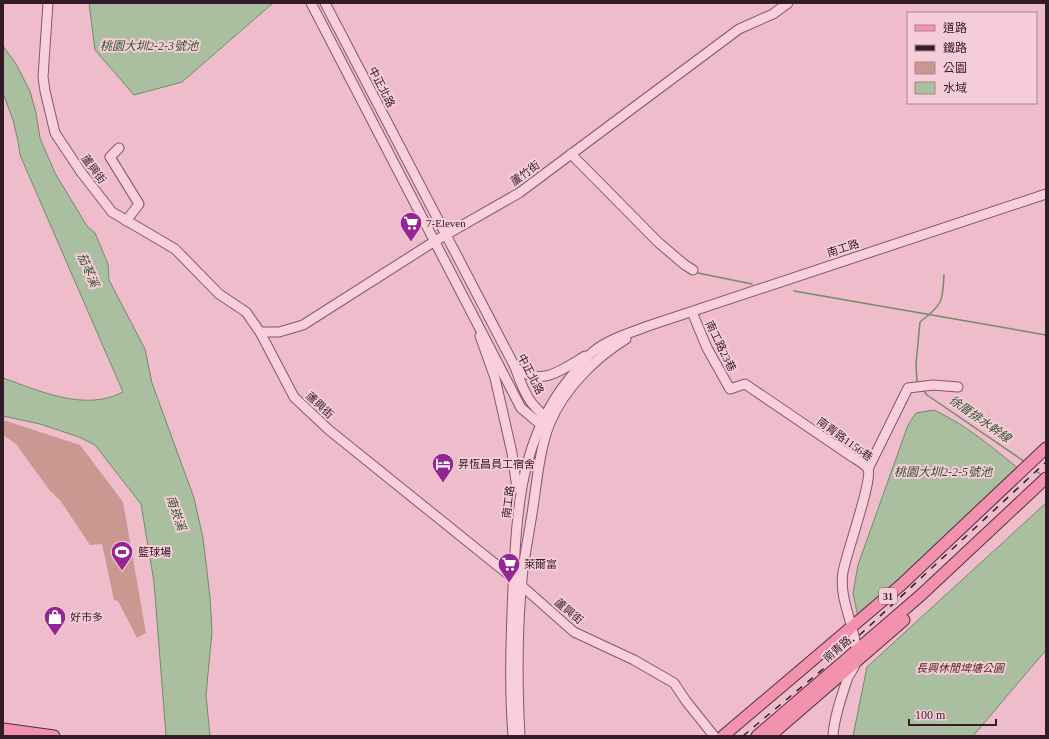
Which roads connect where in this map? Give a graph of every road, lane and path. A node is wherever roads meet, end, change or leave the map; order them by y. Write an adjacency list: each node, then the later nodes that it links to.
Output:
1 (48, 3): 8 (street, 蘆興街)
2 (311, 3): 10 (street)
3 (325, 3): 9 (street, 中正北路)
4 (788, 3): 6 (street, 蘆竹街)
5 (119, 148): 8 (street)
6 (571, 154): 9 (street, 蘆竹街); 11 (street)
7 (1046, 194): 12 (street, 南工路)
8 (126, 221): 15 (street, 蘆興街)
9 (445, 236): 10 (street, 蘆竹街); 17 (street, 中正北路)
10 (435, 241): 13 (street); 15 (street, 蘆竹街)
11 (693, 270)
12 (692, 312): 14 (street, 南工路); 19 (street, 南工路23巷)
13 (473, 316): 20 (street); 26 (street)
14 (648, 326): 16 (street, 南工路); 20 (street, 南工路)
15 (260, 332): 30 (street, 蘆興街)
16 (592, 352): 17 (street); 20 (street, 南工路)
17 (515, 367): 20 (street, 中正北路)
18 (958, 387): 23 (street)
19 (730, 390): 23 (street, 南青路1156巷)
20 (545, 422): 26 (street, 南工路); 32 (street, 南工路)
21 (1046, 448): 27 (main road, 31)
22 (1046, 458): 28 (main road, 南青路 / 31)
23 (868, 469): 33 (street, 南青路1156巷)
24 (1046, 478): 31 (main road, 南青路 / 31)
25 (1046, 488): 29 (main road, 31)
26 (517, 515): 30 (street, 南工路)
27 (947, 540): 28 (main road, 南青路); 33 (main road, 31)
28 (937, 559): 33 (main road, 南青路 / 31)
29 (962, 566): 31 (main road, 南青路); 35 (main road, 31)
30 (514, 579): 32 (street, 蘆興街); 38 (street, 南工路)
31 (936, 582): 34 (main road, 南青路 / 31)
32 (523, 586): 39 (street, 南工路); 40 (street, 蘆興街)
33 (854, 630): 34 (street, 南青路1156巷); 41 (main road, 31); 42 (main road, 南青路 / 31)
34 (856, 651): 35 (street, 南青路1156巷); 43 (main road, 南青路 / 31)
35 (856, 663): 44 (main road, 31); 45 (street)
36 (3, 729): 37 (main road)
37 (54, 736)
38 (513, 736)
39 (520, 736)
40 (714, 736)
41 (723, 736)
42 (734, 736)
43 (757, 736)
44 (770, 736)
45 (833, 736)

